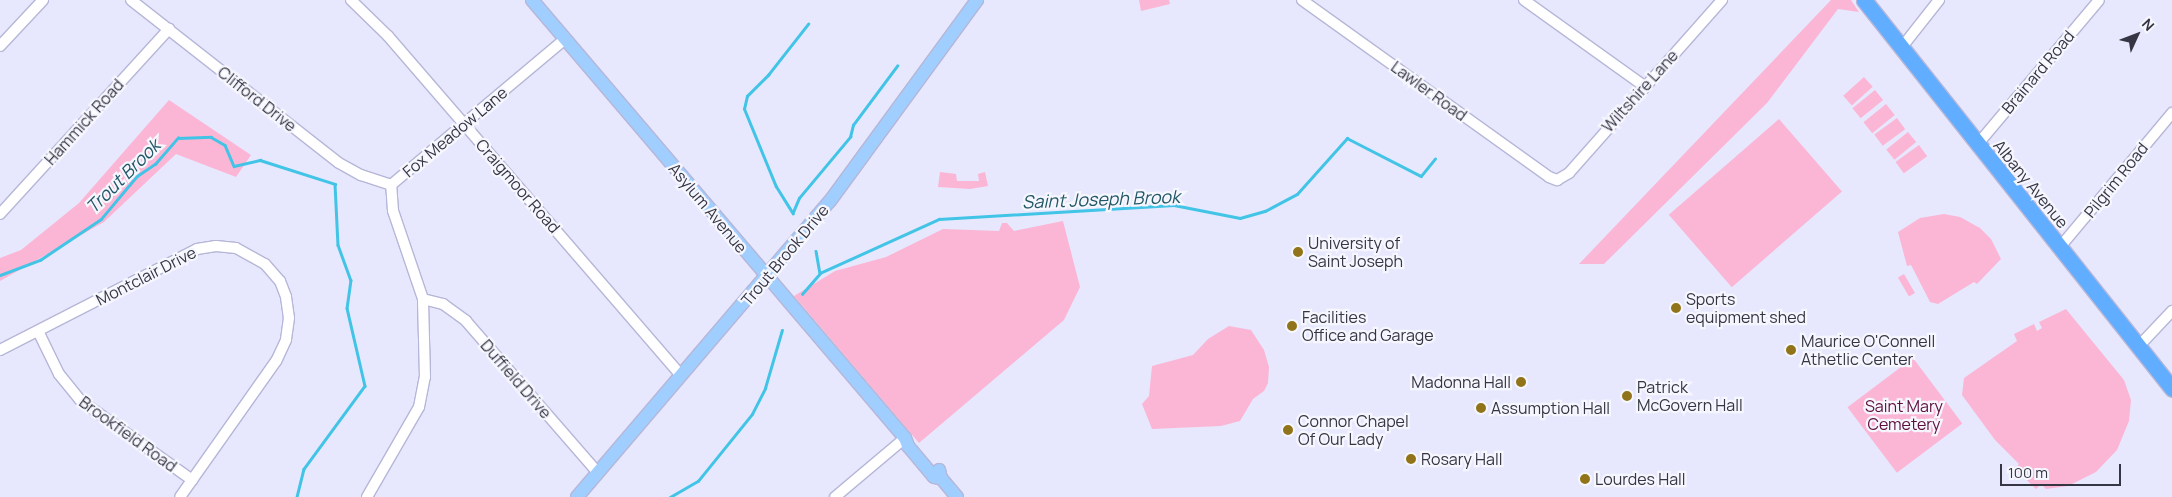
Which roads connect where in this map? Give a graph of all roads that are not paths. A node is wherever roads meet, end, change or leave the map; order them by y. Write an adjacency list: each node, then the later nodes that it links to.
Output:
1 (28, 0): 12 (street)
2 (131, 0): 13 (street, Clifford Drive)
3 (351, 0): 19 (street, Craigmoor Road)
4 (532, 0): 14 (main road, Asylum Avenue)
5 (977, 0): 25 (main road, Trout Brook Drive)
6 (1302, 0): 21 (street, Lawler Road)
7 (1524, 0): 17 (street)
8 (1722, 0): 17 (street, Wiltshire Lane)
9 (1864, 0): 16 (highway, Albany Avenue)
10 (1939, 0): 16 (street)
11 (2099, 0): 20 (street, Brainard Road)
12 (39, 4): 15 (street)
13 (169, 30): 22 (street, Clifford Drive); 23 (street, Hammick Road)
14 (565, 39): 19 (street, Fox Meadow Lane); 25 (main road, Asylum Avenue)
15 (0, 46)
16 (1902, 47): 20 (highway, Albany Avenue)
17 (1644, 86): 21 (street, Wiltshire Lane)
18 (2172, 113): 24 (street, Pilgrim Road)
19 (464, 124): 22 (street, Fox Meadow Lane); 31 (street, Craigmoor Road)
20 (1978, 145): 24 (highway, Albany Avenue)
21 (1558, 180)
22 (391, 185): 26 (street, Fox Meadow Lane)
23 (0, 214)
24 (2060, 248): 29 (highway, Albany Avenue)
25 (767, 277): 31 (main road, Trout Brook Drive); 33 (main road, Asylum Avenue)
26 (423, 299): 34 (street, Duffield Drive); 37 (street, Fox Meadow Lane)
27 (2172, 311): 29 (street)
28 (38, 331): 30 (street, Montclair Drive); 35 (street, Brookfield Road); 35 (street, Montclair Drive)
29 (2138, 347): 32 (highway, Albany Avenue)
30 (0, 350)
31 (681, 375): 34 (main road, Trout Brook Drive)
32 (2172, 389)
33 (905, 438): 39 (street); 40 (main road, Asylum Avenue)
34 (598, 473): 38 (main road, Trout Brook Drive)
35 (192, 480): 36 (street, Montclair Drive)
36 (180, 497)
37 (367, 497)
38 (577, 497)
39 (834, 497)
40 (957, 497)

